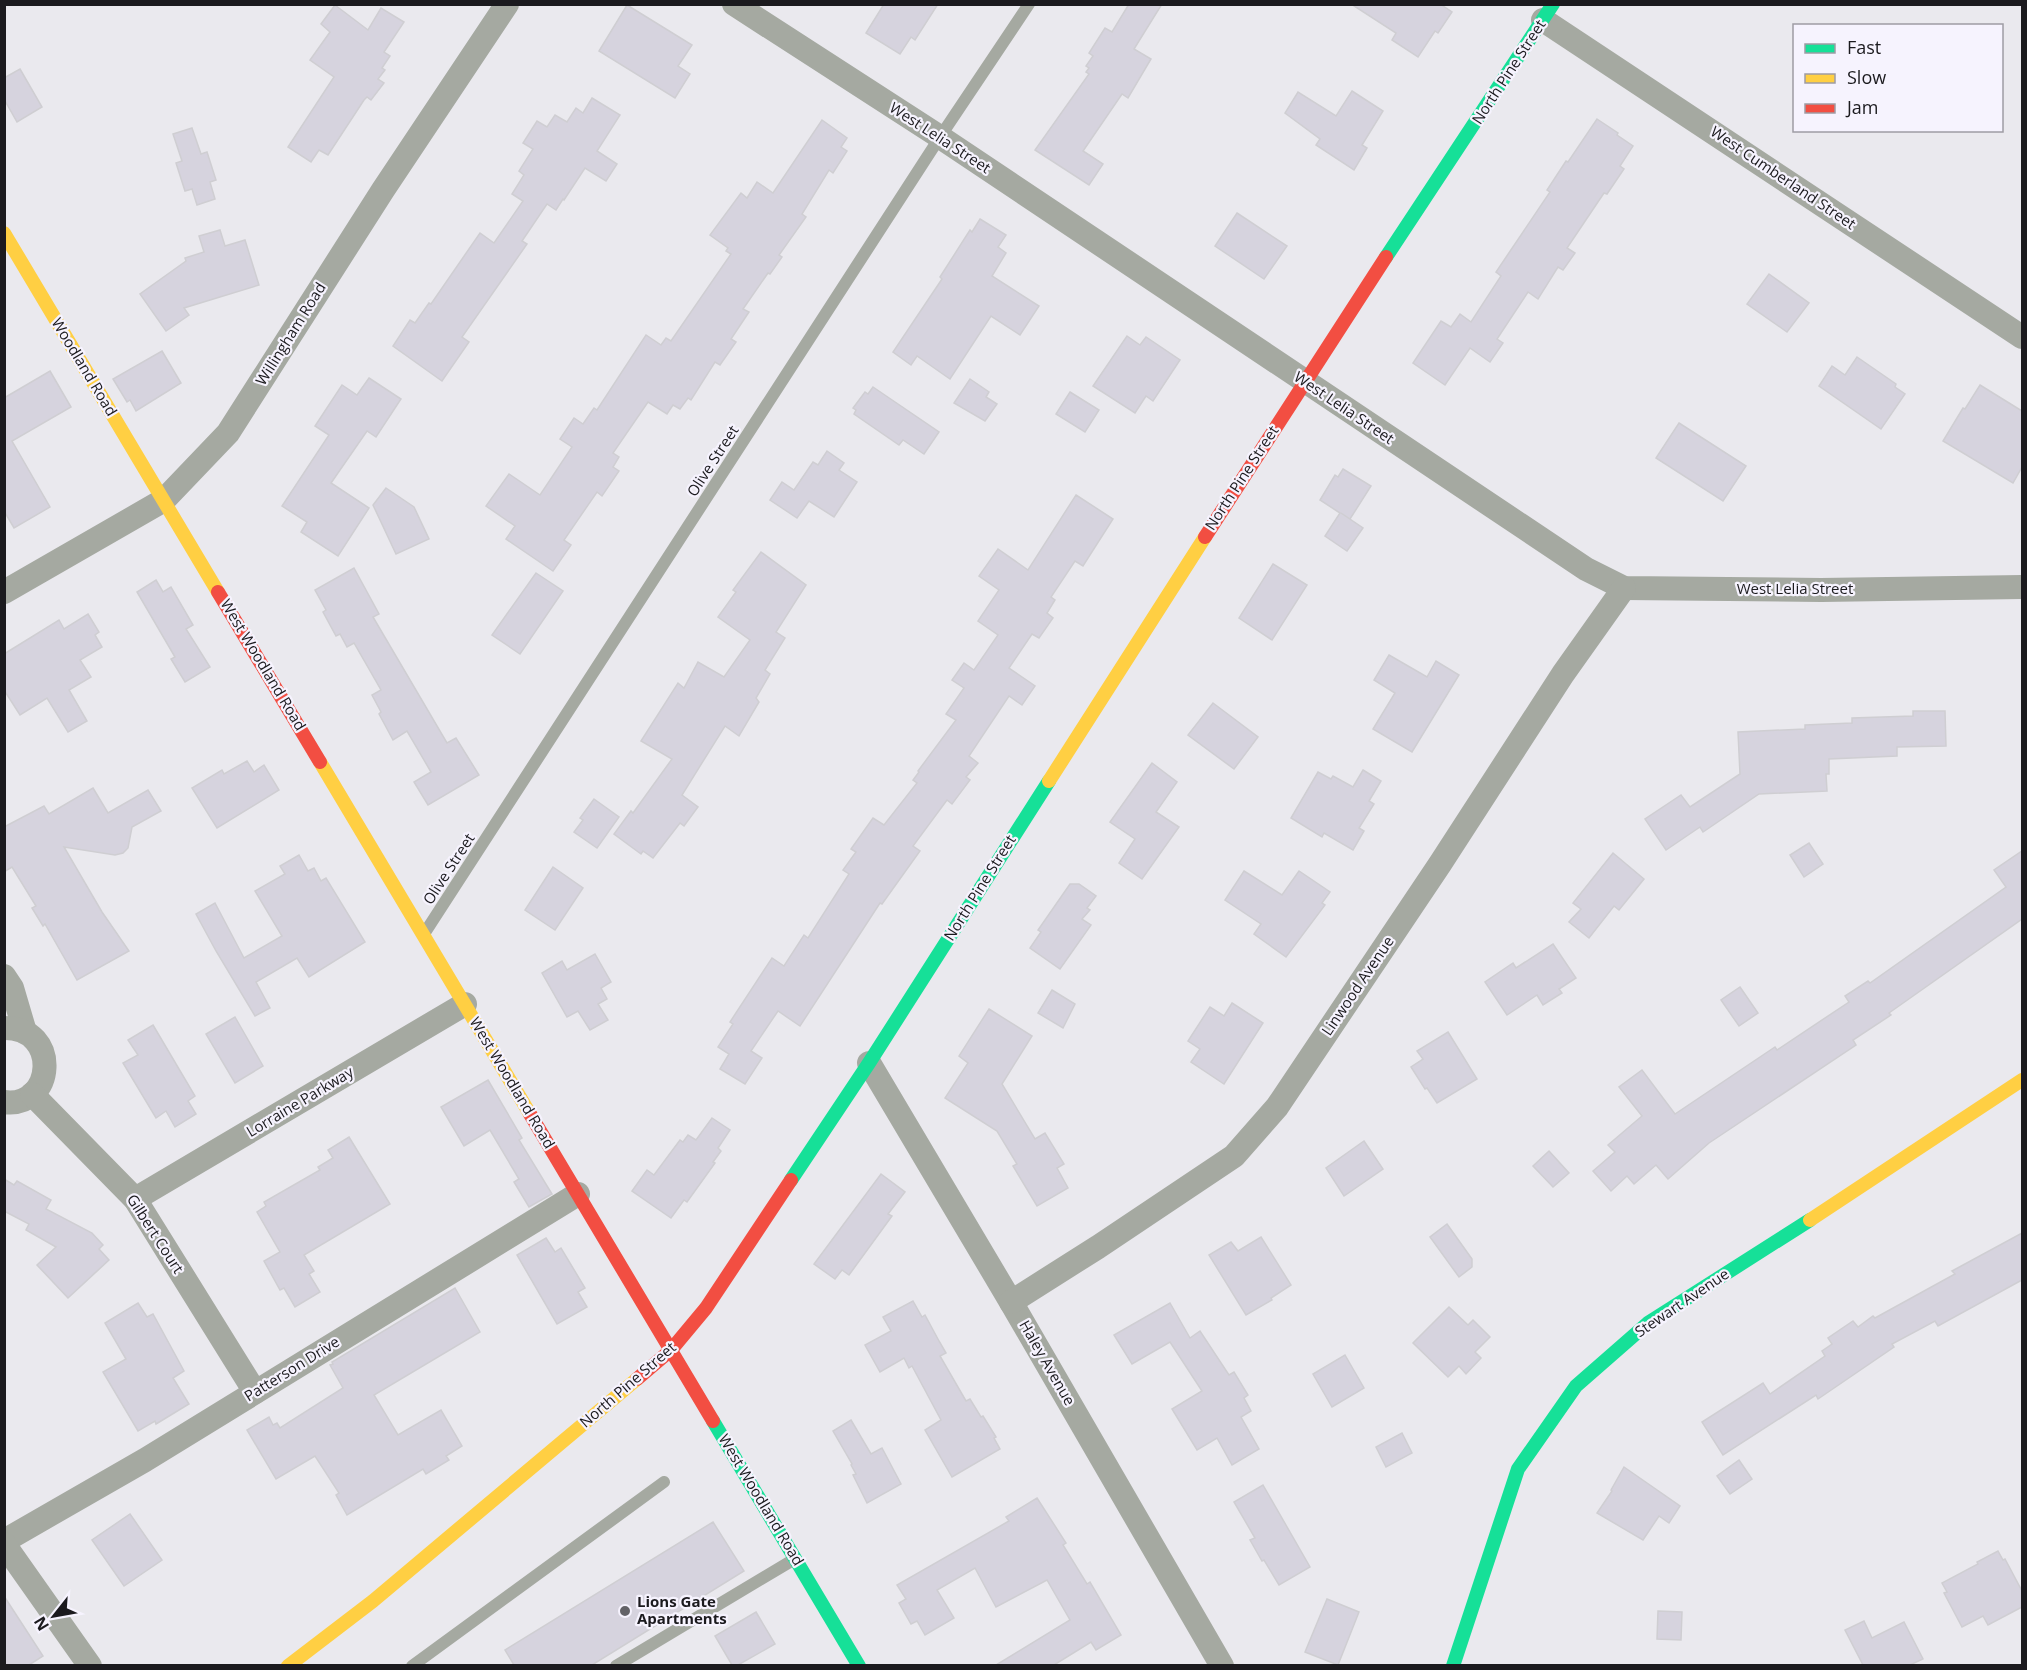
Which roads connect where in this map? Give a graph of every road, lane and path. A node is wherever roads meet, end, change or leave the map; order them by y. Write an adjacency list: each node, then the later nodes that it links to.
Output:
1 (507, 4): 9 (street, Willingham Road)
2 (734, 4): 5 (street, West Lelia Street)
3 (1029, 4): 5 (lane, Olive Street)
4 (1548, 12): 7 (street, West Cumberland Street); 8 (street, North Pine Street)
5 (940, 137): 8 (street, West Lelia Street); 13 (lane, Olive Street)
6 (4, 233): 9 (street, Woodland Road)
7 (2022, 337)
8 (1304, 382): 11 (street, West Lelia Street); 17 (street, North Pine Street)
9 (164, 500): 12 (street, Willingham Road); 13 (street, West Woodland Road)
10 (2022, 587): 11 (street, West Lelia Street)
11 (1624, 588): 23 (street, Linwood Avenue)
12 (4, 592)
13 (424, 935): 15 (street, West Woodland Road)
14 (4, 976): 16 (street)
15 (465, 1004): 21 (street, West Woodland Road); 22 (street, Lorraine Parkway)
16 (15, 1030): 19 (street)
17 (869, 1063): 23 (street, Haley Avenue); 24 (street, North Pine Street)
18 (2022, 1080): 35 (street, Stewart Avenue)
19 (32, 1094): 20 (street); 22 (street, Gilbert Court)
20 (4, 1102)
21 (578, 1194): 24 (street, West Woodland Road); 25 (street, Patterson Drive)
22 (135, 1199): 25 (street, Gilbert Court)
23 (1011, 1302): 34 (street, Haley Avenue)
24 (671, 1350): 28 (street, West Woodland Road); 31 (street, North Pine Street)
25 (255, 1392): 27 (street, Patterson Drive)
26 (664, 1482): 29 (lane)
27 (4, 1543): 30 (street)
28 (795, 1558): 32 (lane); 33 (street, West Woodland Road)
29 (418, 1664)
30 (90, 1665)
31 (288, 1665)
32 (616, 1665)
33 (859, 1665)
34 (1222, 1665)
35 (1453, 1665)

